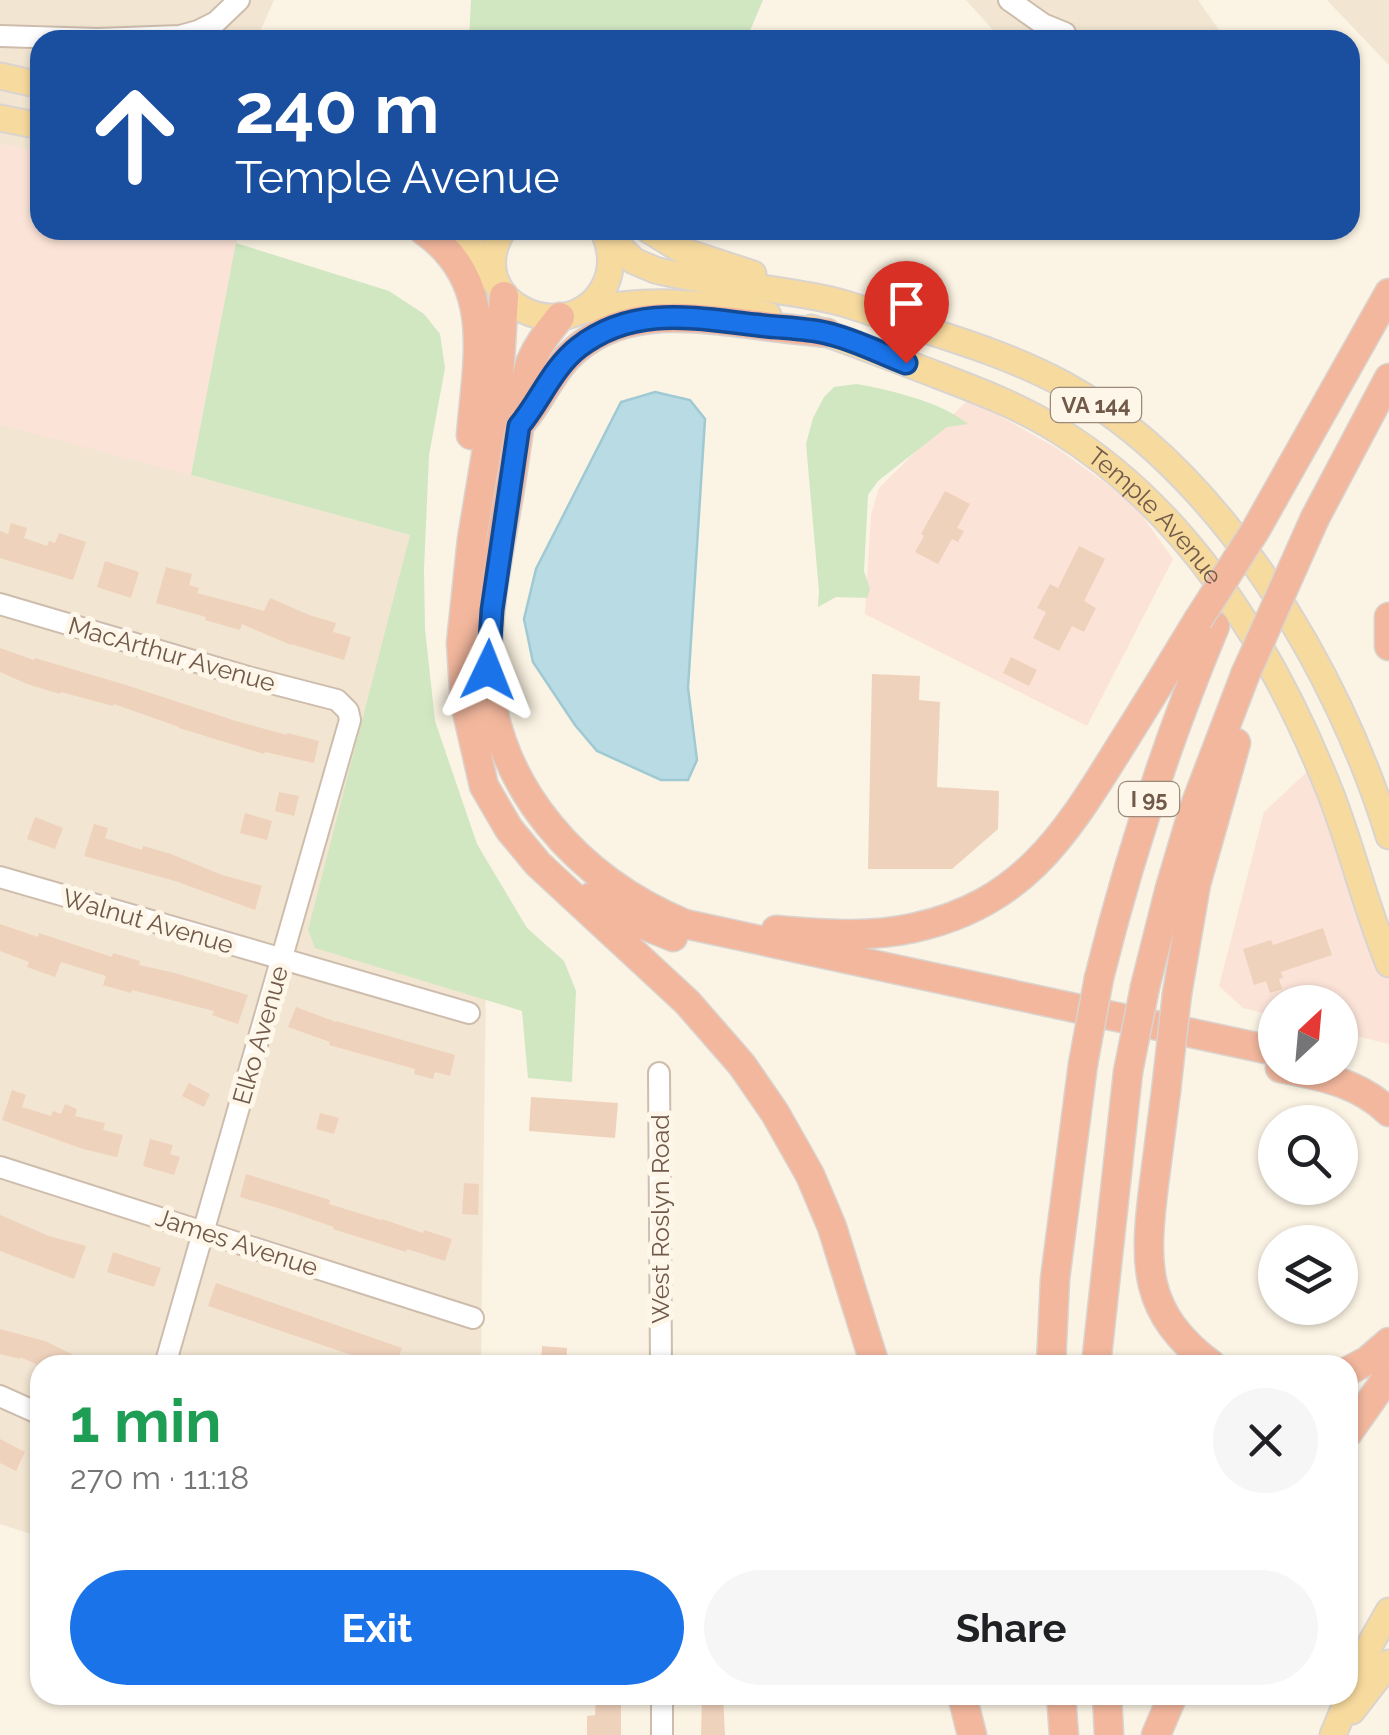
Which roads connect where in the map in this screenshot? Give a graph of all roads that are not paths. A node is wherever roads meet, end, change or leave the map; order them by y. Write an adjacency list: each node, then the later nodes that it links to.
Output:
1 (239, 0): 3 (street)
2 (1009, 0): 4 (street)
3 (200, 30)
4 (1058, 30)
5 (0, 36): 6 (street)
6 (30, 37)
7 (0, 76): 8 (main road)
8 (30, 83)
9 (0, 118): 10 (main road)
10 (30, 124)
11 (433, 240): 24 (highway)
12 (467, 240): 17 (main road)
13 (498, 240): 17 (main road)
14 (606, 240): 20 (main road)
15 (613, 240): 19 (main road, Temple Avenue / VA 144)
16 (664, 240): 19 (main road)
17 (500, 291): 20 (main road, VA 144); 24 (highway)
18 (1389, 293): 27 (highway, I 95, bridge)
19 (834, 301): 33 (main road, Temple Avenue / VA 144)
20 (570, 314): 21 (main road, Temple Avenue / VA 144); 23 (highway)
21 (826, 333): 23 (highway); 37 (main road, Temple Avenue / VA 144)
22 (1389, 378): 30 (highway, I 95, bridge)
23 (519, 426): 35 (highway)
24 (481, 481): 32 (highway)
25 (0, 604): 31 (street, MacArthur Avenue)
26 (1389, 617): 28 (highway)
27 (1207, 623): 35 (highway); 53 (highway, I 95, bridge)
28 (1388, 632): 29 (highway)
29 (1389, 646)
30 (1249, 681): 54 (highway, I 95, bridge); 55 (highway, bridge)
31 (344, 706): 36 (street, Elko Avenue)
32 (471, 732): 40 (highway); 52 (highway)
33 (1389, 836)
34 (0, 877): 36 (street, Walnut Avenue)
35 (616, 887): 39 (highway)
36 (282, 960): 38 (street, Walnut Avenue); 47 (street, Elko Avenue)
37 (1389, 964)
38 (469, 1013)
39 (1258, 1047)
40 (1258, 1063)
41 (659, 1073): 51 (street, West Roslyn Road)
42 (1358, 1073): 44 (highway)
43 (1348, 1085): 45 (highway)
44 (1389, 1093)
45 (1389, 1112)
46 (0, 1167): 47 (street, James Avenue)
47 (202, 1231): 48 (street, James Avenue); 50 (street, Elko Avenue)
48 (473, 1318)
49 (1389, 1342): 56 (highway)
50 (168, 1355)
51 (660, 1355)
52 (872, 1355)
53 (1051, 1355)
54 (1097, 1355)
55 (1199, 1355)
56 (1358, 1366)
57 (1389, 1375): 60 (highway)
58 (0, 1396): 59 (street)
59 (30, 1410)
60 (1358, 1420)
61 (1389, 1611): 63 (main road)
62 (1389, 1664): 64 (main road)
63 (1358, 1675)
64 (1358, 1703)
65 (662, 1705): 72 (street)
66 (964, 1705): 73 (highway)
67 (1062, 1705): 74 (highway)
68 (1108, 1705): 75 (highway)
69 (1168, 1705): 76 (highway)
70 (1345, 1705): 77 (main road)
71 (1357, 1705): 77 (main road)
72 (662, 1735)
73 (972, 1735)
74 (1064, 1735)
75 (1109, 1735)
76 (1156, 1735)
77 (1333, 1735)

